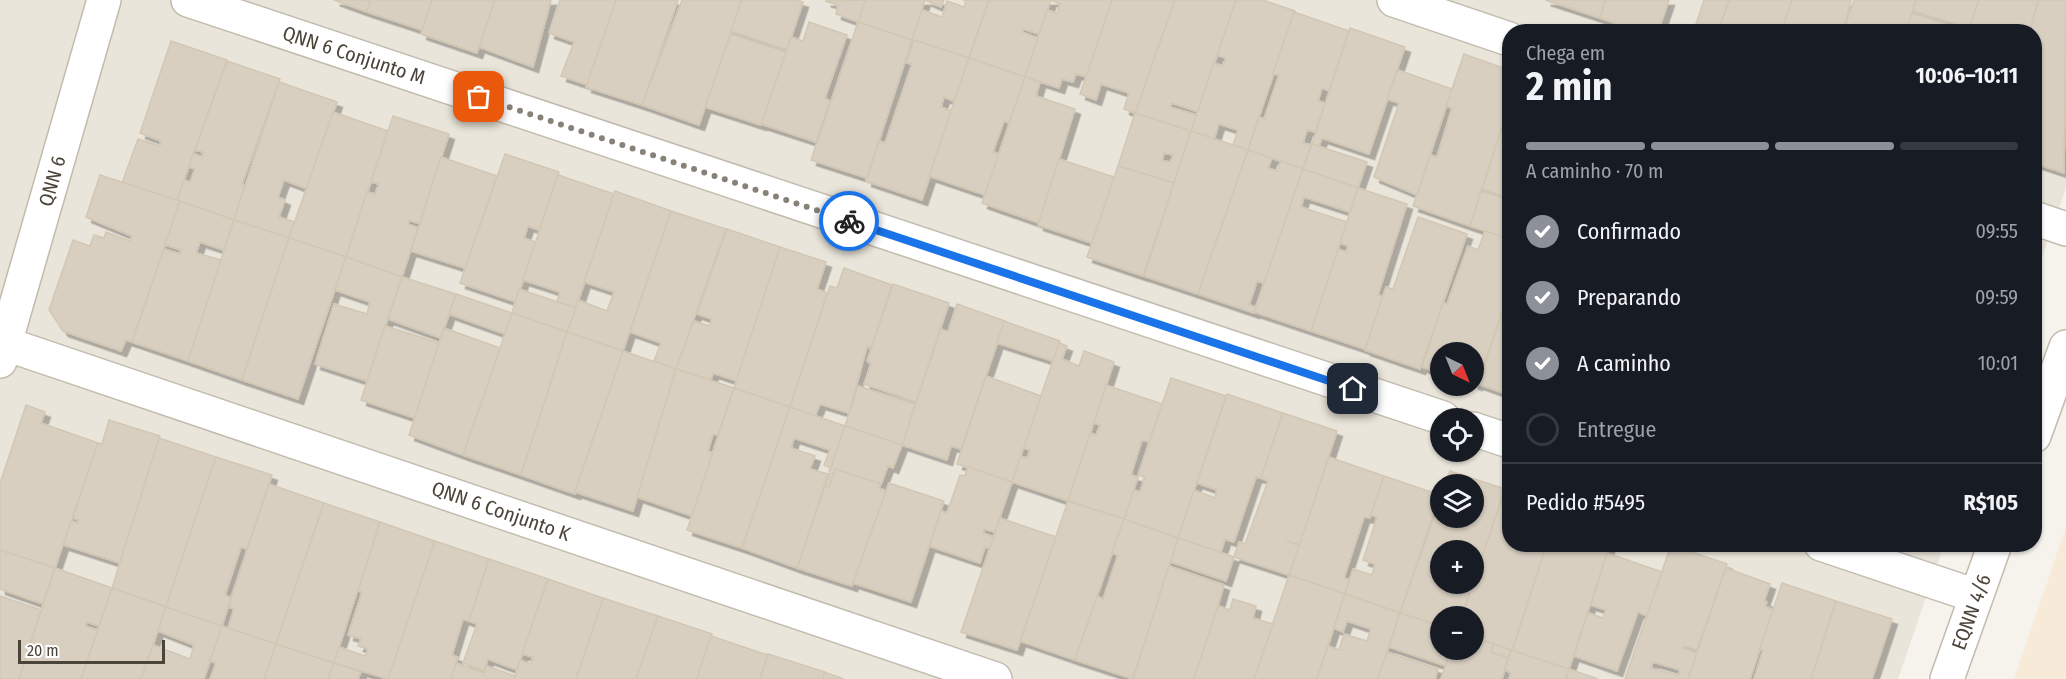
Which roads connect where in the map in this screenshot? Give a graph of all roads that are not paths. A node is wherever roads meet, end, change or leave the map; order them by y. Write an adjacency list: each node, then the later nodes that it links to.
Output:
1 (104, 0): 8 (street, QNN 6)
2 (188, 0): 9 (street, QNN 6 Conjunto M)
3 (1394, 0): 4 (street)
4 (1502, 37)
5 (2042, 221): 6 (street)
6 (2066, 229)
7 (2066, 347): 10 (street)
8 (3, 352): 16 (street, QNN 6 Conjunto K)
9 (1430, 414)
10 (2042, 414)
11 (1484, 433): 12 (street)
12 (1502, 439)
13 (1845, 552): 15 (street)
14 (1992, 552): 15 (street, EQNN 4/6)
15 (1976, 596): 17 (street, EQNN 4/6)
16 (995, 679)
17 (1947, 679)

